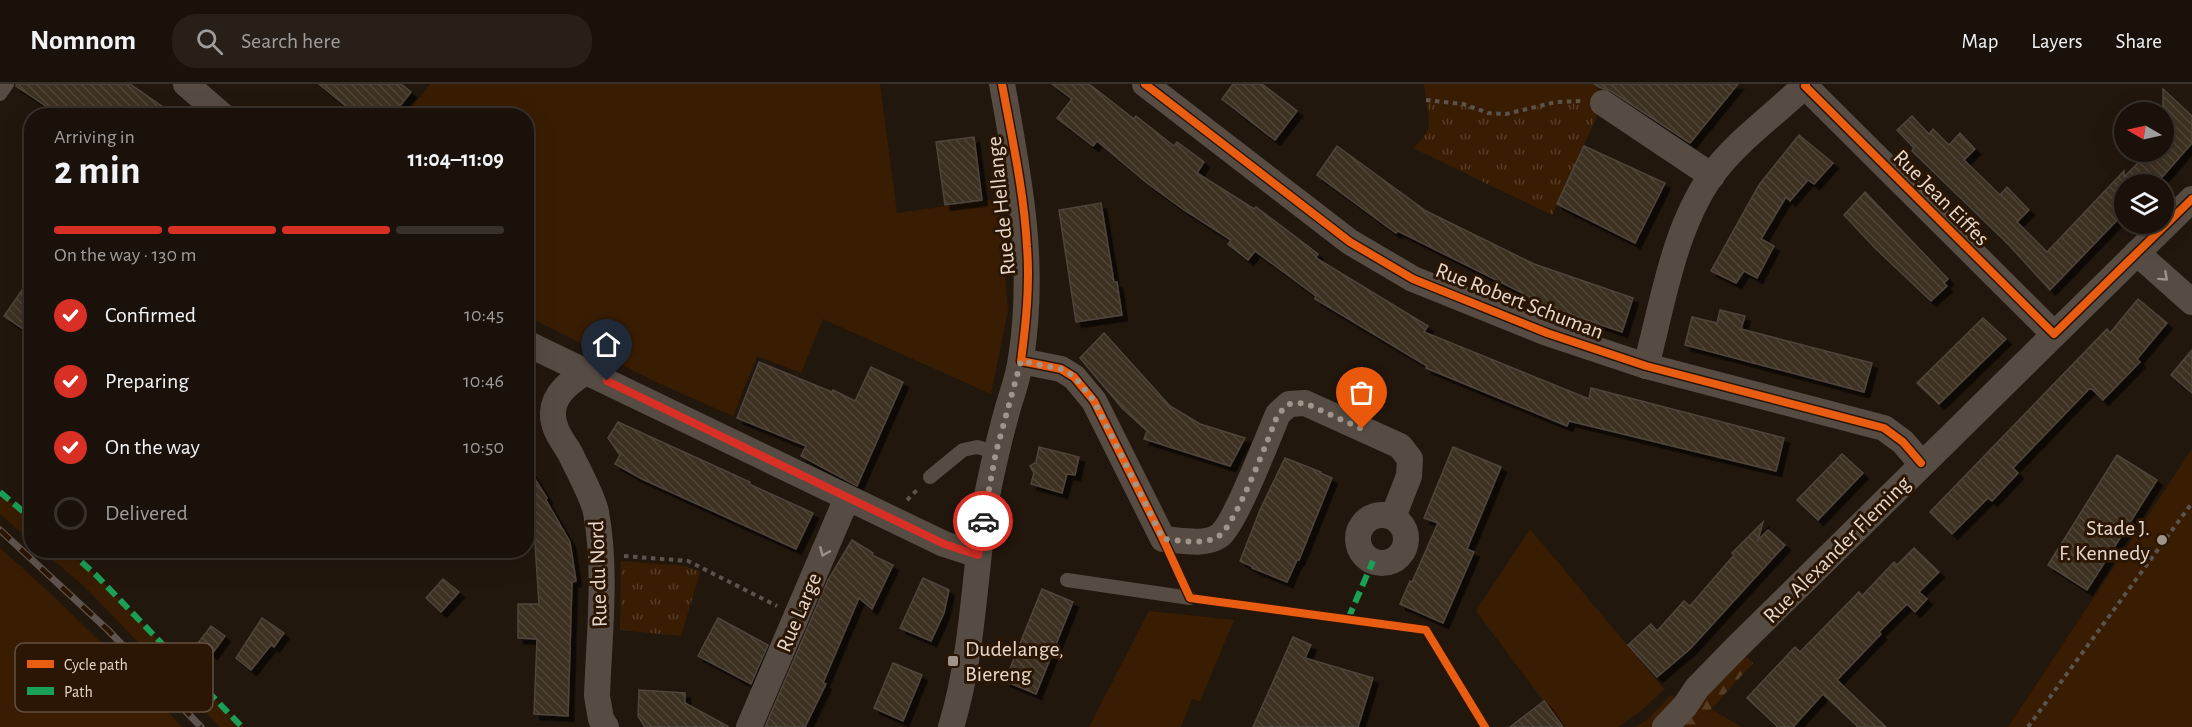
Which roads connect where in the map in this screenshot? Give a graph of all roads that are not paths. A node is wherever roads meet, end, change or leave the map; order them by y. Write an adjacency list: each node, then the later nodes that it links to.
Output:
1 (7, 84): 6 (lane)
2 (186, 84): 8 (street)
3 (1002, 84): 15 (street, Rue de Hellange)
4 (1145, 84): 16 (street, Rue Robert Schuman)
5 (1806, 85): 9 (street); 13 (street, Rue Jean Eiffes)
6 (0, 94)
7 (1604, 103): 9 (street)
8 (214, 108)
9 (1712, 176): 16 (street)
10 (2192, 199): 11 (street, Rue Alexander Fleming)
11 (2137, 253): 12 (street, one-way to 12); 13 (street, Rue Alexander Fleming)
12 (2192, 302)
13 (2054, 334): 19 (street, Rue Alexander Fleming)
14 (534, 347): 17 (street)
15 (1021, 361): 18 (street, Rue de Hellange); 22 (street)
16 (1646, 366): 19 (street, Rue Robert Schuman)
17 (587, 371): 21 (street); 26 (street, Rue du Nord)
18 (996, 452): 20 (lane); 23 (street, Rue de Hellange)
19 (1921, 463): 29 (street, Rue Alexander Fleming)
20 (930, 477)
21 (847, 498): 23 (street); 27 (street, Rue Large, one-way to 27)
22 (1393, 517)
23 (978, 555): 28 (street, Rue de Hellange)
24 (1067, 580): 25 (lane)
25 (1190, 598)
26 (606, 727)
27 (749, 727)
28 (951, 727)
29 (1665, 727)

